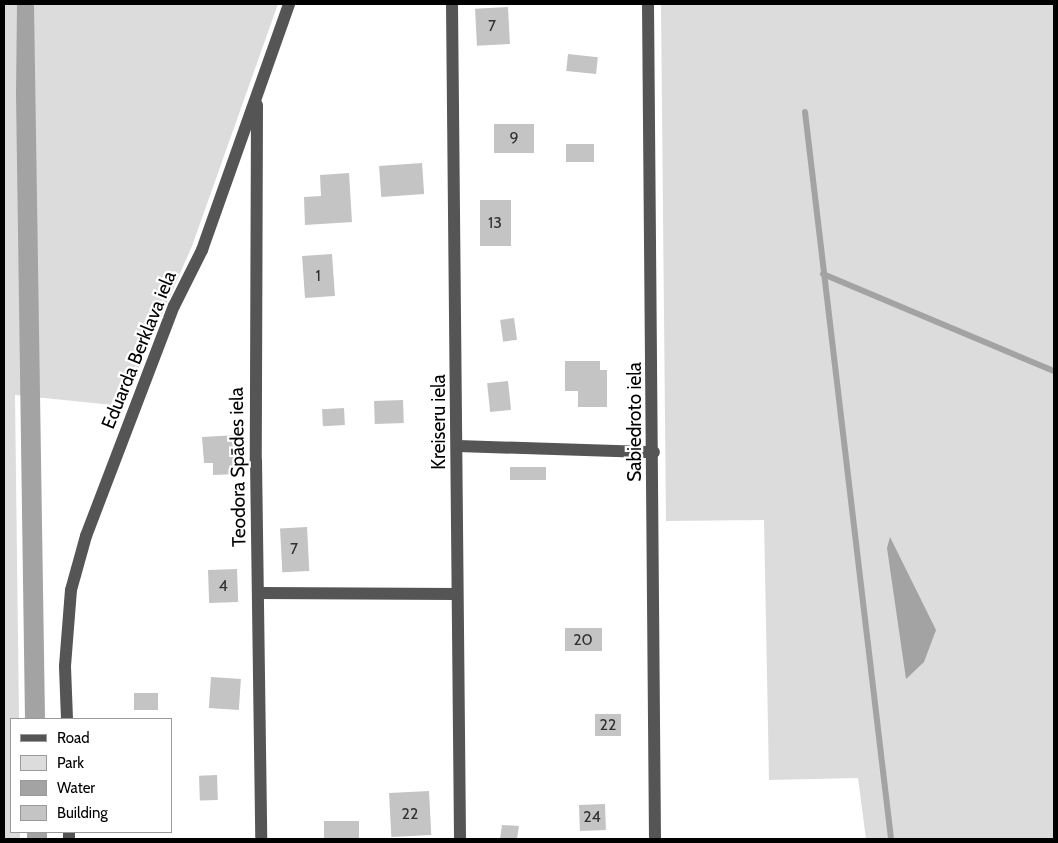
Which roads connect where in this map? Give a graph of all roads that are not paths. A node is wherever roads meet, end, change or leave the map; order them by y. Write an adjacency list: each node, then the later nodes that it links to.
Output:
1 (289, 4): 4 (street, Eduarda Berklava iela)
2 (452, 4): 5 (street, Kreiseru iela)
3 (648, 4): 6 (street, Sabiedroto iela)
4 (257, 94): 7 (street, Teodora Spādes iela); 9 (street, Eduarda Berklava iela)
5 (458, 446): 6 (street); 8 (street, Kreiseru iela)
6 (654, 452): 12 (street, Sabiedroto iela)
7 (260, 593): 8 (street); 10 (street, Teodora Spādes iela)
8 (457, 594): 11 (street, Kreiseru iela)
9 (67, 718)
10 (261, 839)
11 (460, 839)
12 (655, 839)

